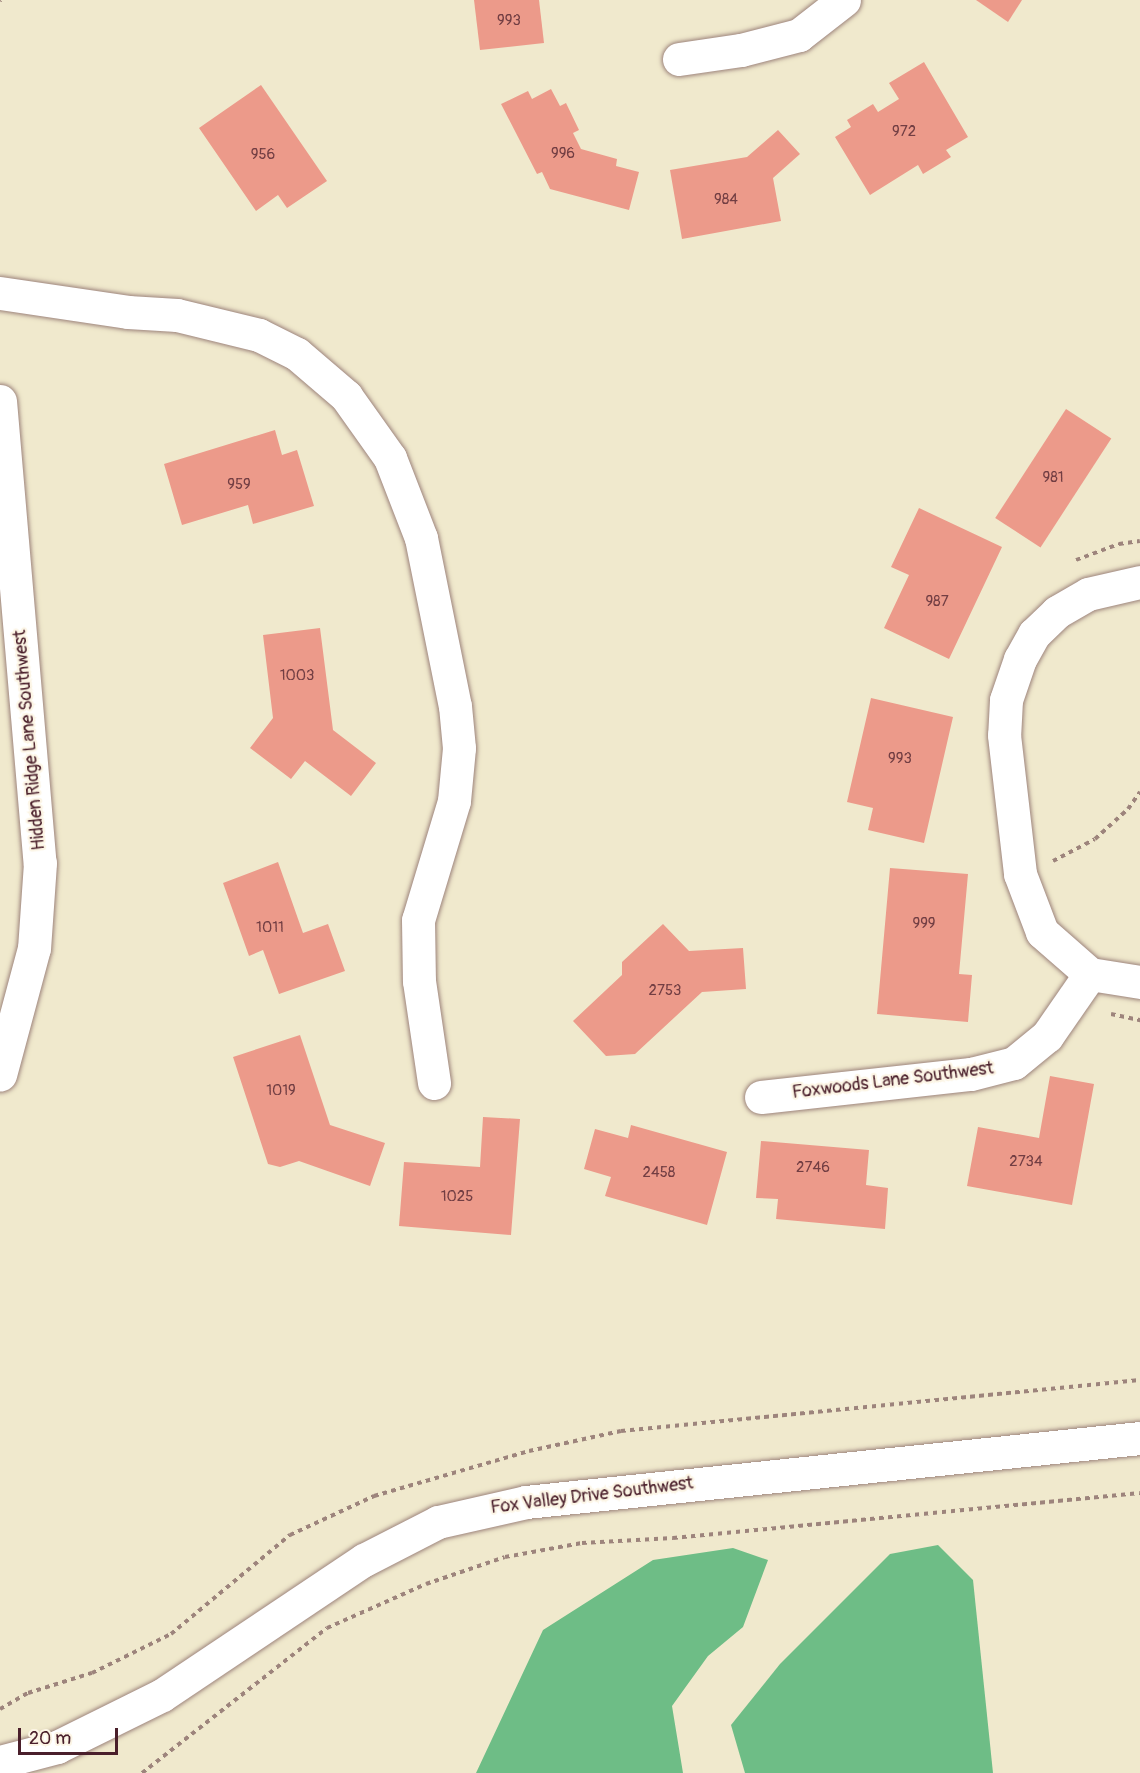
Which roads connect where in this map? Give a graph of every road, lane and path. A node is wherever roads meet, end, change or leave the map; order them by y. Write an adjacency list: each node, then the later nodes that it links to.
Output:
1 (844, 0): 2 (street)
2 (679, 59)
3 (0, 293): 11 (street)
4 (0, 402): 10 (street, Hidden Ridge Lane Southwest)
5 (1140, 582): 7 (street)
6 (1140, 792): 7 (path)
7 (1020, 874): 8 (street)
8 (1090, 974): 9 (street); 12 (street, Foxwoods Lane Southwest)
9 (1140, 982)
10 (0, 1075)
11 (434, 1083)
12 (761, 1097)
13 (1140, 1438): 15 (street, Fox Valley Drive Southwest)
14 (1140, 1493): 16 (path)
15 (0, 1762)
16 (142, 1773)

